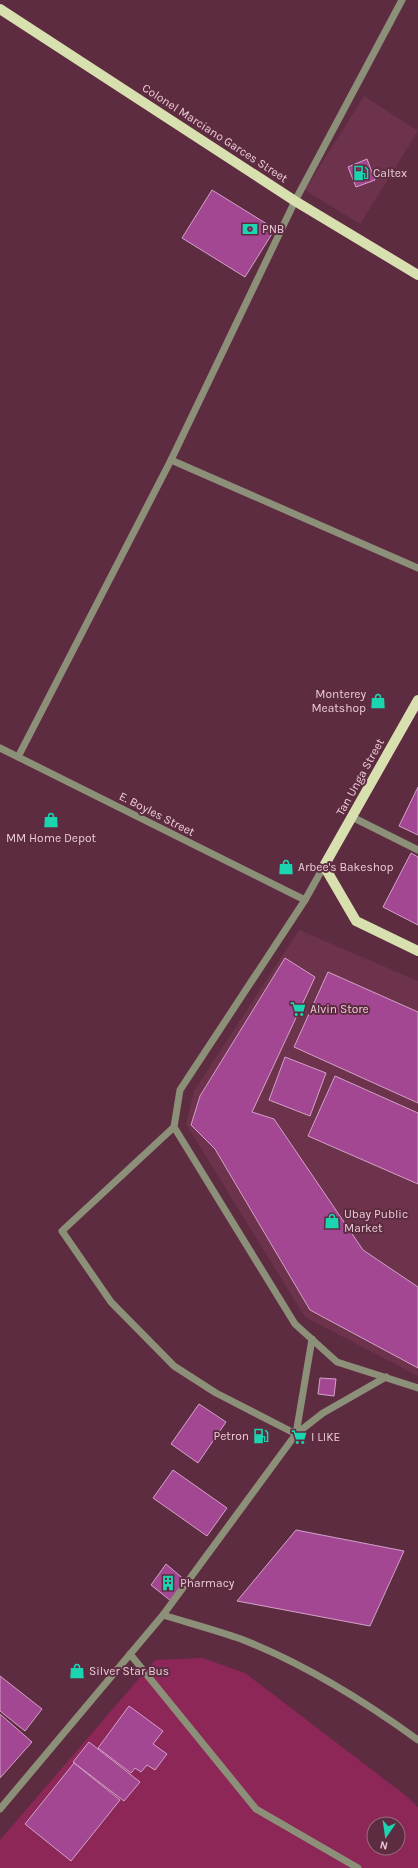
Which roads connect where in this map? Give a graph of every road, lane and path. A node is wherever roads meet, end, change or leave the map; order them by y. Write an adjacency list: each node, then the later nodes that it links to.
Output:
1 (402, 0): 3 (street)
2 (0, 9): 3 (main road, Colonel Marciano Garces Street)
3 (296, 201): 4 (main road, Colonel Marciano Garces Street); 5 (street)
4 (418, 275)
5 (171, 460): 6 (street); 9 (street)
6 (418, 568)
7 (418, 700): 10 (main road, Tan Unga Street)
8 (0, 748): 9 (street, E. Boyles Street)
9 (18, 757): 13 (street, E. Boyles Street)
10 (352, 817): 11 (street); 12 (main road, Tan Unga Street)
11 (418, 850)
12 (324, 866): 13 (street); 14 (main road)
13 (305, 900): 15 (street)
14 (418, 951)
15 (174, 1126): 16 (street); 19 (street)
16 (312, 1339): 17 (street); 19 (street)
17 (386, 1377): 18 (street); 19 (street)
18 (418, 1388)
19 (296, 1434): 20 (street)
20 (163, 1615): 21 (street); 22 (street)
21 (130, 1654): 23 (street); 24 (street)
22 (418, 1740)
23 (0, 1809)
24 (358, 1868)

